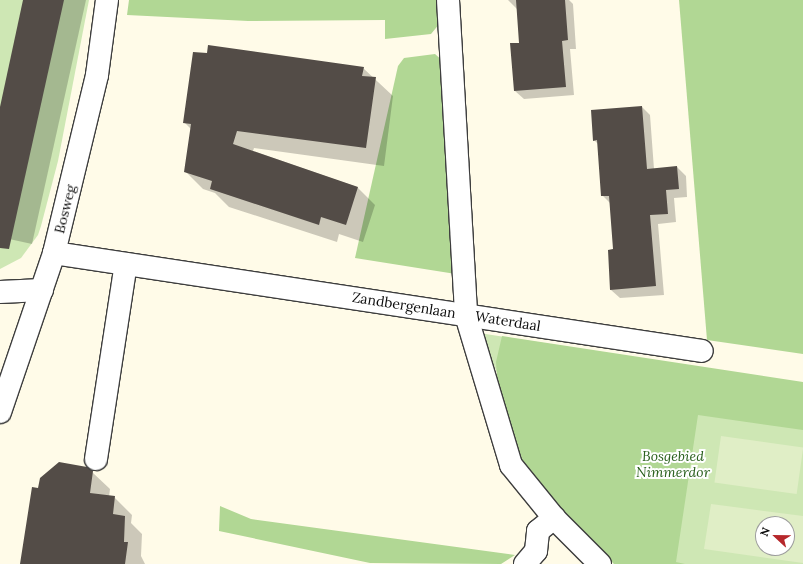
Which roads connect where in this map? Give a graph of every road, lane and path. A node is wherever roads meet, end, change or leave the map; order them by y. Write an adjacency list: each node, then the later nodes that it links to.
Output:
1 (108, 0): 3 (street, Bosweg)
2 (448, 0): 7 (street, Zandbergenlaan)
3 (54, 253): 4 (street, Zandbergenlaan); 5 (street, Bosweg)
4 (126, 264): 7 (street, Zandbergenlaan); 10 (street)
5 (42, 290): 6 (street); 9 (street, Bosweg)
6 (0, 292)
7 (466, 315): 8 (street, Waterdaal); 11 (street, Waterdaal)
8 (702, 351)
9 (0, 412)
10 (96, 459)
11 (554, 518): 12 (street); 13 (street, Waterdaal)
12 (525, 564)
13 (600, 564)

